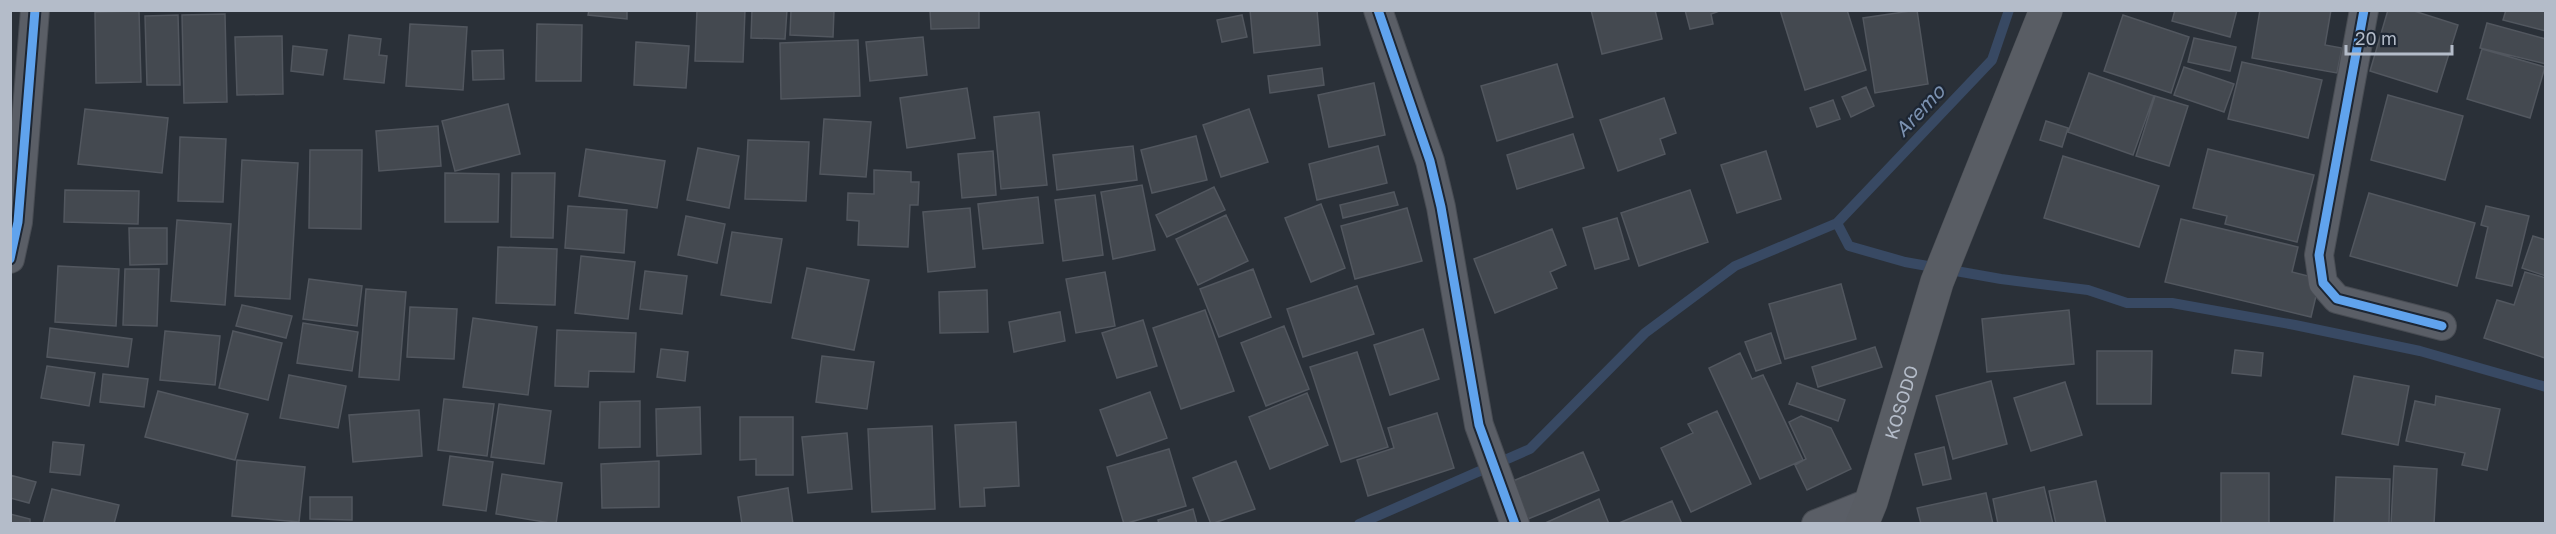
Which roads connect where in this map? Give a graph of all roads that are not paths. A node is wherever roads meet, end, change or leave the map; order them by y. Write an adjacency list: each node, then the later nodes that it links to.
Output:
1 (36, 10): 5 (street)
2 (1378, 10): 8 (street)
3 (2046, 10): 7 (main road, KOSODO)
4 (2364, 10): 6 (street)
5 (10, 259)
6 (2442, 326)
7 (1867, 512): 9 (street)
8 (1515, 524)
9 (1816, 524)

